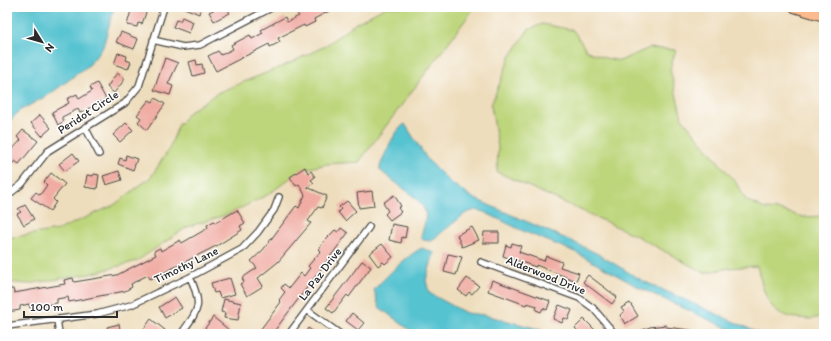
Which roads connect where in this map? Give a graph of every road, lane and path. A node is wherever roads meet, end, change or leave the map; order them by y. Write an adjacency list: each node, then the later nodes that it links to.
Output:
1 (164, 7): 5 (street, Peridot Circle)
2 (273, 7): 5 (street)
3 (794, 7): 4 (highway)
4 (824, 16)
5 (154, 40): 6 (street, Peridot Circle)
6 (85, 128): 7 (street); 8 (street, Peridot Circle)
7 (99, 154)
8 (7, 196)
9 (279, 197): 12 (street, Timothy Lane)
10 (369, 227): 13 (street, La Paz Drive)
11 (481, 262): 20 (street, Alderwood Drive)
12 (190, 276): 14 (street, Timothy Lane); 17 (street)
13 (307, 310): 18 (street, La Paz Drive); 19 (street)
14 (57, 319): 15 (street, Timothy Lane); 16 (street)
15 (7, 326)
16 (59, 334)
17 (181, 334)
18 (289, 334)
19 (340, 334)
20 (615, 334)

